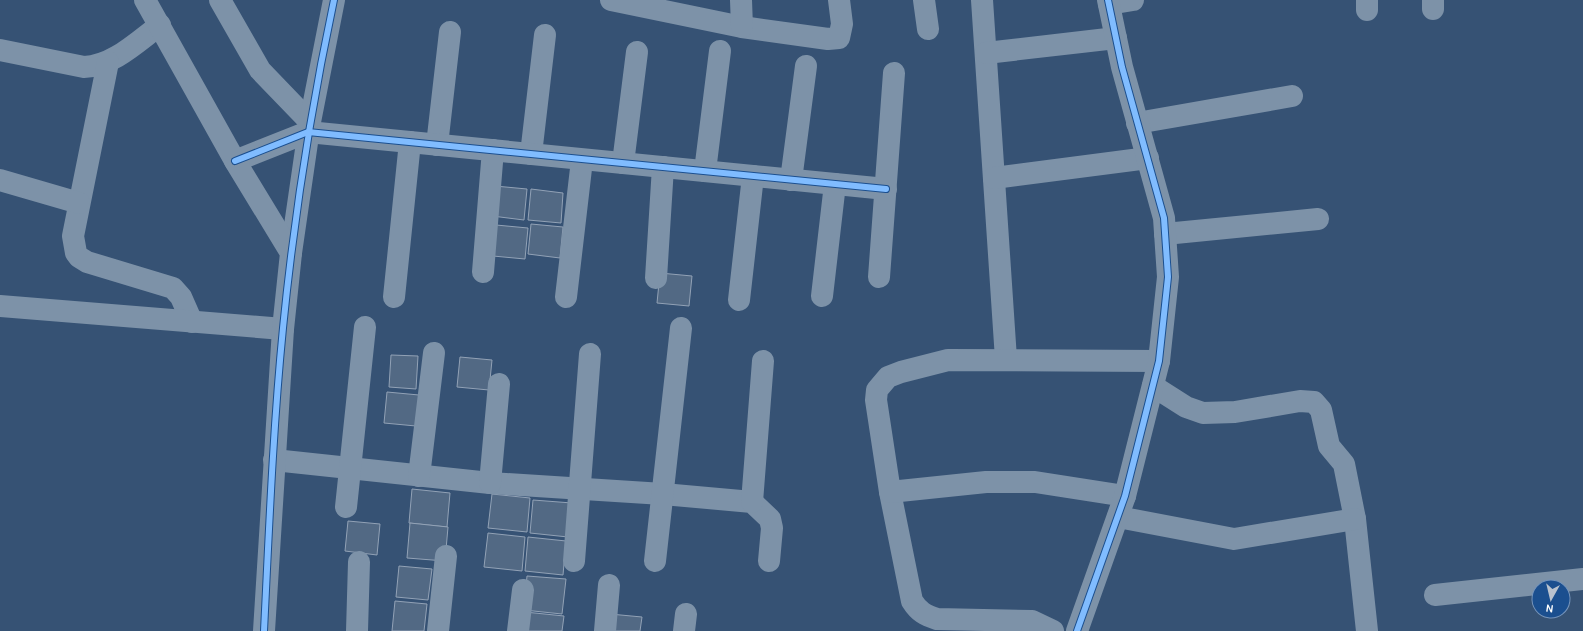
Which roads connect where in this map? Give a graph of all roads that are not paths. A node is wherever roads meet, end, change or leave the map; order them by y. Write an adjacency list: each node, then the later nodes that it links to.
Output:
1 (145, 0): 11 (street)
2 (220, 0): 26 (street)
3 (334, 0): 26 (street)
4 (611, 0): 12 (street)
5 (741, 0): 12 (street)
6 (839, 0): 12 (street)
7 (924, 0): 13 (street)
8 (982, 0): 20 (street)
9 (1133, 0): 10 (street)
10 (1108, 2): 16 (street)
11 (160, 25): 21 (street); 33 (street)
12 (742, 27)
13 (928, 29)
14 (450, 32): 28 (street)
15 (545, 35): 30 (street)
16 (1116, 38): 20 (street); 25 (street)
17 (0, 50): 21 (street)
18 (720, 50): 36 (street)
19 (637, 52): 34 (street)
20 (986, 53): 38 (street)
21 (108, 62): 43 (street)
22 (806, 66): 40 (street)
23 (894, 73): 42 (street)
24 (1292, 96): 25 (street)
25 (1137, 123): 31 (street)
26 (309, 127): 27 (street); 33 (street); 46 (street)
27 (410, 142): 28 (street); 51 (street)
28 (437, 145): 29 (street)
29 (494, 150): 30 (street); 47 (street)
30 (531, 154): 32 (street)
31 (1148, 158): 38 (street); 45 (street)
32 (582, 160): 34 (street); 52 (street)
33 (235, 161): 46 (street)
34 (623, 164): 35 (street)
35 (663, 167): 36 (street); 49 (street)
36 (704, 171): 37 (street)
37 (753, 176): 40 (street); 53 (street)
38 (994, 178): 61 (street)
39 (0, 180): 43 (street)
40 (790, 180): 41 (street)
41 (835, 184): 42 (street); 50 (street)
42 (886, 189): 48 (street)
43 (79, 203): 55 (street)
44 (1318, 219): 45 (street)
45 (1165, 234): 63 (street)
46 (291, 253): 58 (street)
47 (483, 272)
48 (879, 277)
49 (656, 278)
50 (822, 296)
51 (394, 297)
52 (566, 297)
53 (739, 300)
54 (0, 306): 55 (street)
55 (192, 322): 58 (street)
56 (365, 327): 67 (street)
57 (681, 328): 72 (street)
58 (283, 330): 66 (street)
59 (434, 353): 68 (street)
60 (590, 354): 70 (street)
61 (1006, 359): 63 (street); 71 (street)
62 (763, 360): 74 (street)
63 (1159, 361): 65 (street)
64 (499, 384): 69 (street)
65 (1153, 386): 73 (street); 77 (street)
66 (274, 460): 67 (street); 87 (street)
67 (350, 468): 68 (street); 75 (street)
68 (419, 476): 69 (street)
69 (490, 483): 70 (street)
70 (580, 488): 72 (street); 79 (street)
71 (890, 492): 73 (street); 92 (street)
72 (663, 494): 74 (street); 80 (street)
73 (1125, 496): 76 (street)
74 (752, 502): 81 (street)
75 (346, 507)
76 (1118, 517): 77 (street); 93 (street)
77 (1355, 519): 94 (street)
78 (446, 556): 89 (street)
79 (574, 561)
80 (655, 561)
81 (769, 561)
82 (359, 562): 88 (street)
83 (1583, 579): 86 (street)
84 (609, 585): 91 (street)
85 (523, 590): 90 (street)
86 (1435, 595)
87 (264, 631)
88 (357, 631)
89 (438, 631)
90 (518, 631)
91 (605, 631)
92 (1053, 631)
93 (1077, 631)
94 (1368, 631)

